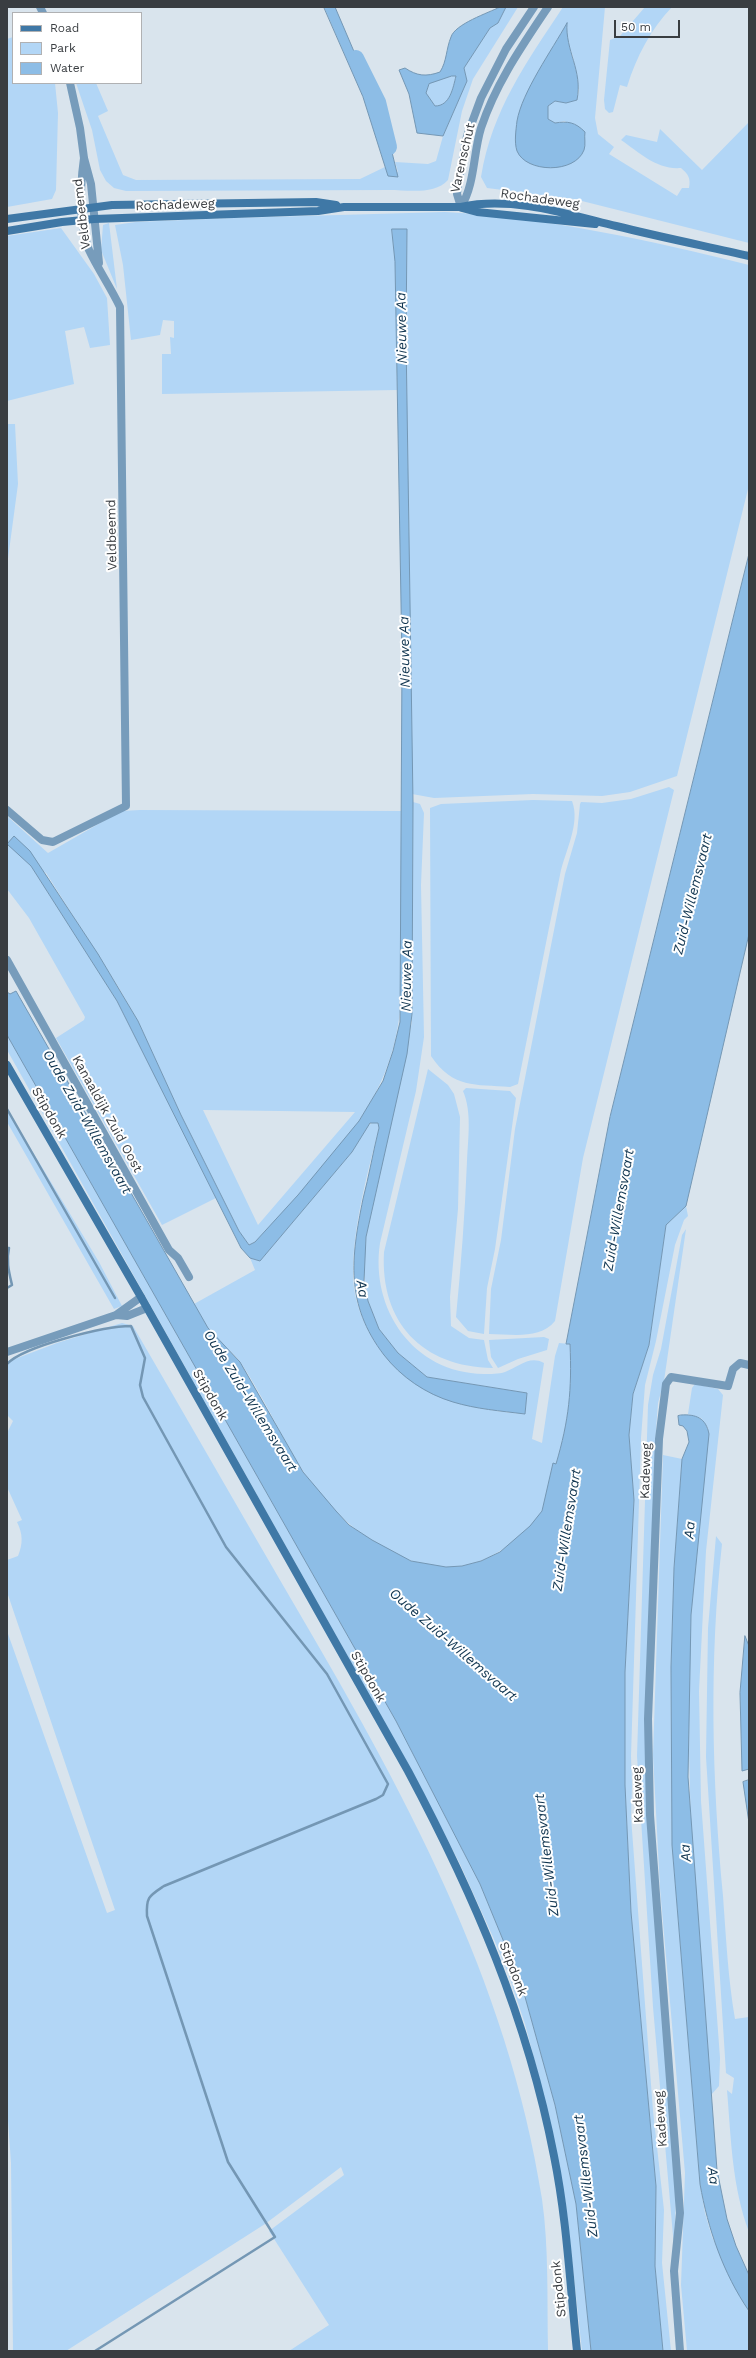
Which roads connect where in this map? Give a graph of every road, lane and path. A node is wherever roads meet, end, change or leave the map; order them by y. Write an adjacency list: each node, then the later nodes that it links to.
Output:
1 (534, 7): 7 (street, Varenschut)
2 (548, 7): 7 (street, Varenschut)
3 (70, 84): 4 (street, Veldbeemd)
4 (84, 158): 5 (street, Veldbeemd); 8 (street, Veldbeemd)
5 (93, 207): 6 (main road, Rochadeweg); 8 (main road, Rochadeweg); 10 (street, Veldbeemd)
6 (344, 207): 7 (main road, Rochadeweg); 10 (main road, Rochadeweg)
7 (461, 207): 13 (main road, Rochadeweg)
8 (81, 208): 9 (main road, Rochadeweg); 11 (street, Veldbeemd)
9 (7, 219)
10 (94, 219): 11 (main road, Rochadeweg); 14 (street, Veldbeemd)
11 (83, 220): 12 (main road, Rochadeweg); 14 (street, Veldbeemd)
12 (7, 231)
13 (749, 256)
14 (100, 268): 15 (street, Veldbeemd)
15 (7, 810)
16 (7, 960): 18 (street, Kanaaldijk Zuid Oost)
17 (7, 1065): 19 (main road, Stipdonk)
18 (189, 1277)
19 (141, 1297): 20 (main road, Stipdonk); 21 (street)
20 (147, 1308): 21 (street); 24 (main road, Stipdonk)
21 (116, 1315): 22 (street)
22 (7, 1352)
23 (749, 1365): 25 (street, Kadeweg)
24 (577, 2351)
25 (680, 2351)

